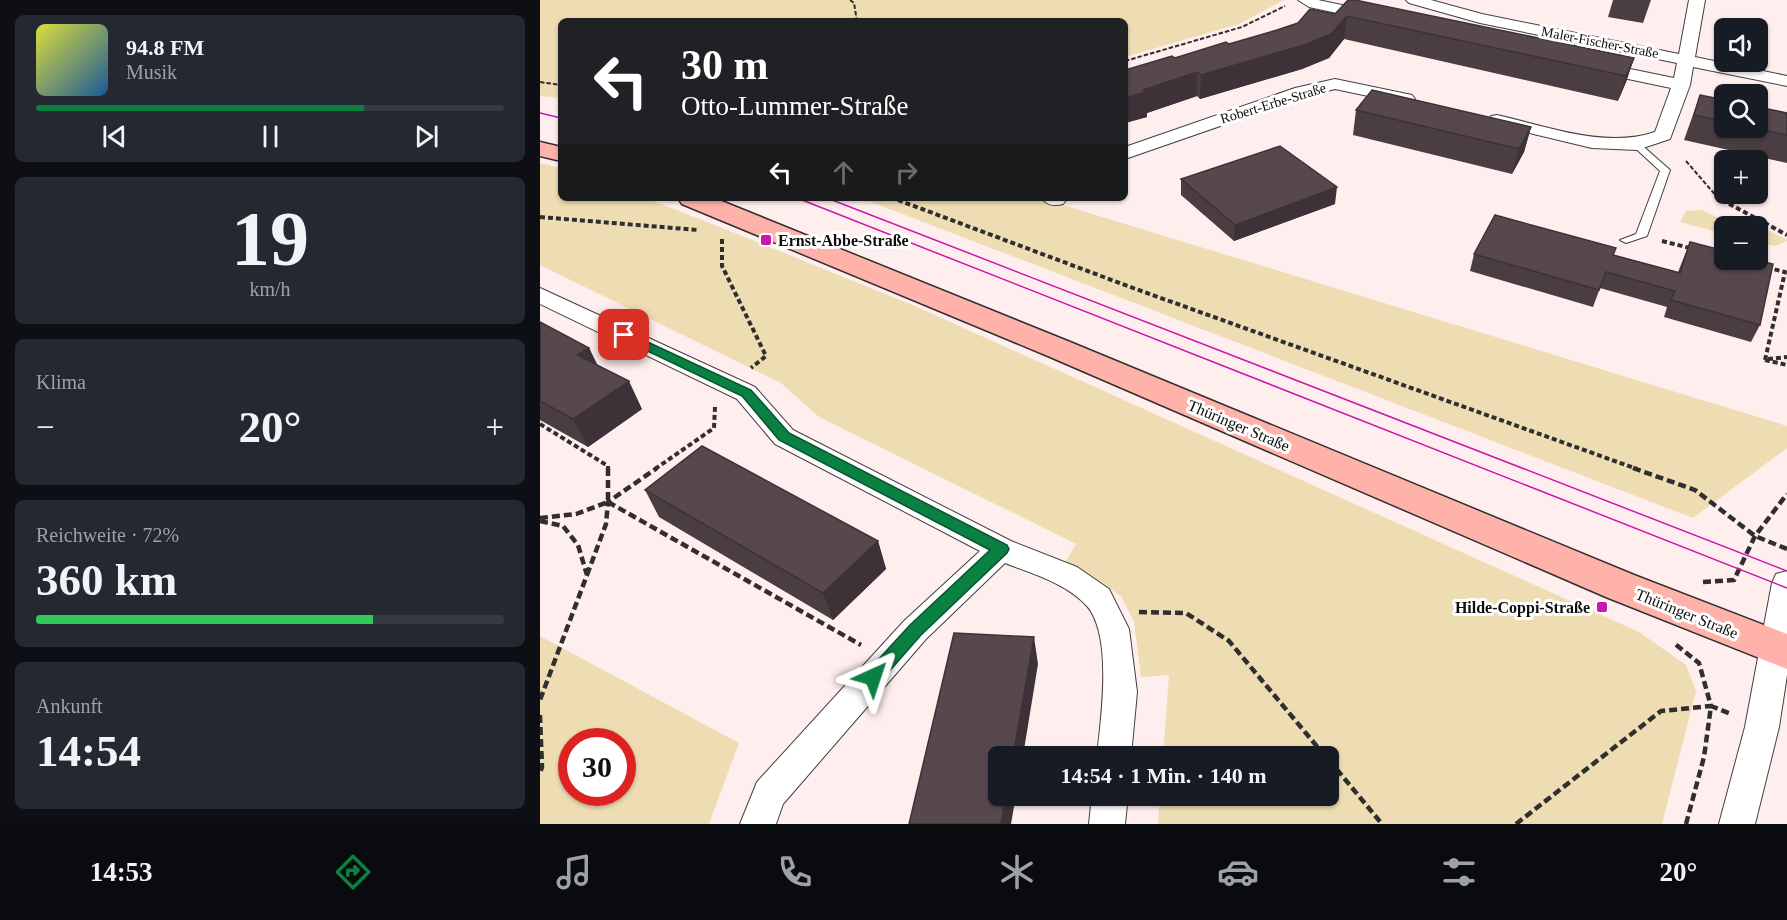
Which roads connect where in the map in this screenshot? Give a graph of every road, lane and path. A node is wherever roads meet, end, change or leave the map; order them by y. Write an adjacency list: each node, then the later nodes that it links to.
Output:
1 (850, 0): 5 (path)
2 (1305, 0): 8 (street)
3 (1414, 0): 9 (street, Maler-Fischer-Straße)
4 (1697, 0): 9 (street)
5 (855, 2): 7 (path)
6 (1288, 4): 10 (path)
7 (857, 18)
8 (1392, 20)
9 (1687, 59): 12 (street, Maler-Fischer-Straße); 15 (street)
10 (1128, 60)
11 (1576, 63): 15 (street, Maler-Fischer-Straße)
12 (1787, 81)
13 (540, 82): 14 (path)
14 (558, 85)
15 (1681, 86): 18 (street)
16 (1418, 101): 21 (street, Robert-Erbe-Straße)
17 (1476, 115): 19 (street)
18 (1663, 135): 19 (street); 27 (path)
19 (1637, 144): 28 (lane)
20 (540, 149): 22 (main road)
21 (1128, 152)
22 (558, 153)
23 (695, 201): 26 (main road, Thüringer Straße)
24 (900, 201): 41 (path)
25 (540, 217): 26 (path)
26 (732, 226): 36 (path); 45 (main road, Thüringer Straße)
27 (1787, 235)
28 (1641, 236): 29 (lane); 30 (path)
29 (1626, 240)
30 (1694, 249)
31 (1768, 268): 34 (path)
32 (540, 295): 36 (street)
33 (1787, 357): 34 (path)
34 (1765, 360): 35 (path)
35 (1787, 365)
36 (729, 385): 38 (path); 40 (street)
37 (540, 424): 38 (path)
38 (608, 502): 39 (path); 42 (path); 46 (path)
39 (540, 519): 42 (path)
40 (1001, 549): 44 (street); 46 (street)
41 (1787, 549)
42 (588, 575): 47 (path)
43 (1787, 583): 45 (street)
44 (1109, 619): 50 (street); 51 (path)
45 (1781, 650): 59 (street)
46 (888, 660): 55 (street)
47 (540, 700)
48 (1711, 706): 58 (path)
49 (540, 716): 53 (path)
50 (1115, 746)
51 (1317, 746)
52 (1339, 772): 57 (path)
53 (540, 774)
54 (1109, 806): 56 (street)
55 (758, 824)
56 (1107, 824)
57 (1382, 824)
58 (1516, 824)
59 (1737, 824)

